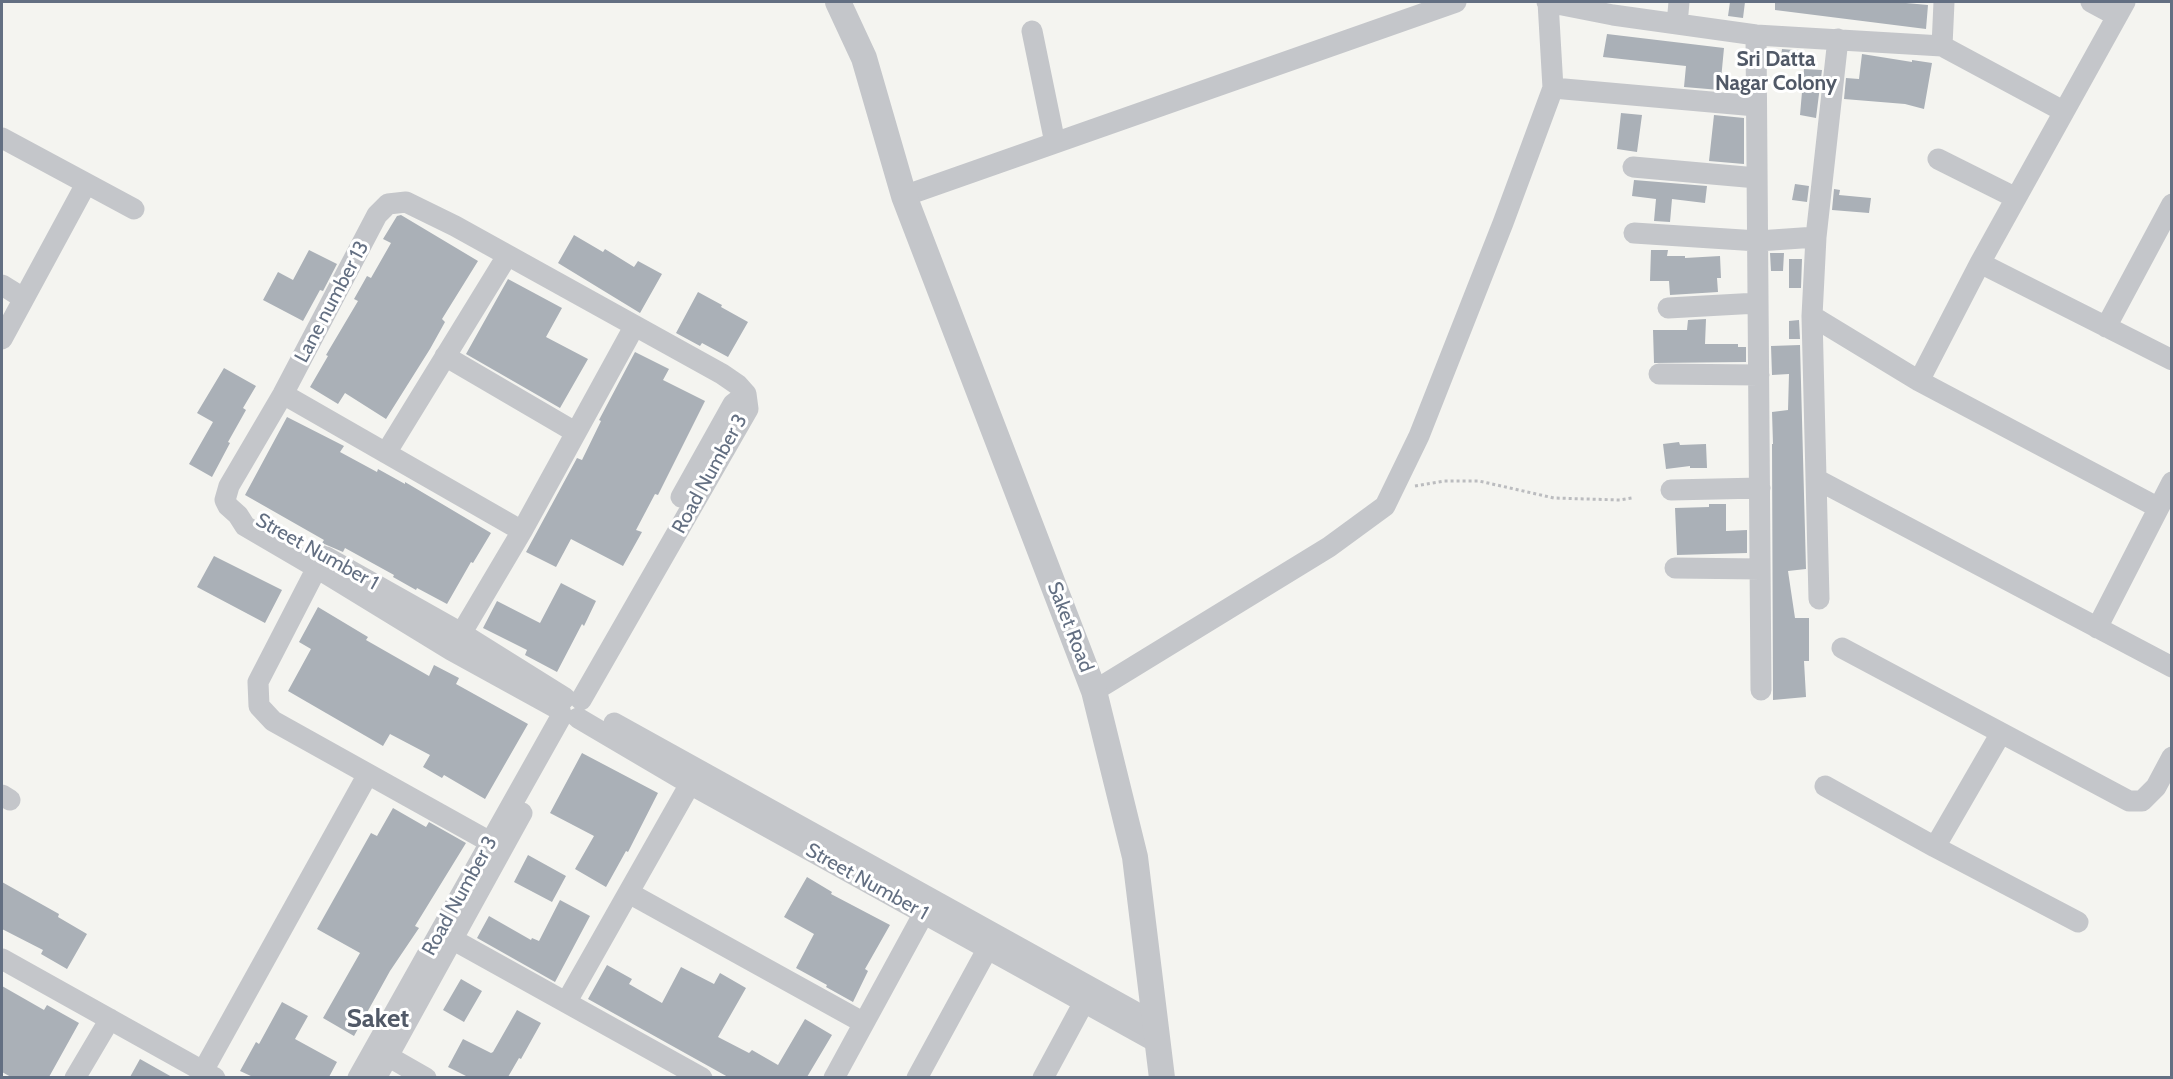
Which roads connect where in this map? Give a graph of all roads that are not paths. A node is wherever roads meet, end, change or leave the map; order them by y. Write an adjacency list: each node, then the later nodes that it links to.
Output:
1 (838, 2): 23 (street, Saket Road)
2 (1456, 2): 18 (street)
3 (1547, 2): 7 (street); 14 (street)
4 (1679, 2): 9 (street)
5 (1944, 2): 13 (street)
6 (2091, 2): 8 (street)
7 (1613, 8): 9 (street)
8 (2121, 9): 16 (street)
9 (1677, 24): 11 (street)
10 (1032, 31): 18 (street)
11 (1756, 35): 12 (street); 15 (street)
12 (1838, 39): 13 (street); 28 (street)
13 (1942, 46): 16 (street)
14 (1552, 88): 15 (street); 64 (street)
15 (1756, 106): 21 (street)
16 (2063, 111): 24 (street)
17 (2, 138): 22 (street)
18 (1054, 143): 23 (street)
19 (1938, 159): 24 (street)
20 (1633, 167): 21 (street)
21 (1757, 178): 29 (street)
22 (86, 184): 26 (street); 33 (street)
23 (904, 196): 64 (street, Saket Road)
24 (2016, 198): 31 (street)
25 (2172, 204): 38 (street)
26 (134, 209)
27 (1634, 233): 29 (street)
28 (1816, 237): 29 (street); 36 (street)
29 (1758, 241): 34 (street)
30 (507, 256): 37 (street); 40 (street); 45 (street, Lane number 13)
31 (1980, 263): 38 (street); 44 (street)
32 (2, 285): 33 (street)
33 (23, 298): 39 (street)
34 (1758, 303): 35 (street); 43 (street)
35 (1668, 308)
36 (1812, 316): 44 (street); 48 (street)
37 (634, 327): 46 (street); 65 (street, Road Number 3)
38 (2106, 327): 41 (street)
39 (2, 339)
40 (445, 356): 46 (street); 47 (street)
41 (2172, 360)
42 (1659, 374): 43 (street)
43 (1759, 375): 50 (street)
44 (1919, 381): 52 (street)
45 (283, 394): 47 (street); 53 (street, Lane number 13)
46 (575, 432): 54 (street)
47 (386, 453): 54 (street)
48 (1816, 479): 58 (street); 59 (street)
49 (2172, 482): 52 (street)
50 (1760, 488): 51 (street); 57 (street)
51 (1671, 490)
52 (2157, 507): 59 (street)
53 (238, 515): 55 (street, Street Number 1)
54 (522, 531): 60 (street)
55 (321, 562): 60 (street, Street Number 1); 68 (street)
56 (1675, 568): 57 (street)
57 (1760, 569): 63 (street)
58 (1819, 599)
59 (2097, 628): 62 (street)
60 (456, 642): 65 (street, Street Number 1)
61 (1842, 648): 66 (street)
62 (2172, 667)
63 (1761, 690)
64 (1094, 691): 83 (street, Saket Road)
65 (572, 708): 69 (street, Street Number 1); 71 (street, Road Number 3); 74 (street, Street Number 1); 76 (street, Road Number 3)
66 (2001, 733): 67 (street); 72 (street)
67 (2172, 757)
68 (368, 774): 71 (street); 85 (street)
69 (690, 784): 73 (street); 74 (street, Street Number 1)
70 (1825, 786): 72 (street)
71 (490, 842): 76 (street, Road Number 3)
72 (1935, 847): 75 (street)
73 (629, 893): 80 (street); 82 (street)
74 (928, 906): 77 (street, Street Number 1); 79 (street, Street Number 1); 82 (street)
75 (2078, 922)
76 (446, 936): 80 (street); 84 (street, Road Number 3)
77 (988, 948): 79 (street, Street Number 1); 92 (street)
78 (2, 958): 81 (street)
79 (1088, 995): 83 (street, Street Number 1); 93 (street)
80 (567, 1002): 90 (street)
81 (110, 1019): 85 (street); 86 (street)
82 (864, 1023): 91 (street)
83 (1156, 1033): 94 (street, Saket Road)
84 (381, 1053): 87 (street, Road Number 3); 88 (street, Road Number 3); 89 (street)
85 (209, 1074)
86 (75, 1077)
87 (358, 1077)
88 (376, 1077)
89 (426, 1077)
90 (702, 1077)
91 (834, 1077)
92 (917, 1077)
93 (1043, 1077)
94 (1162, 1077)

